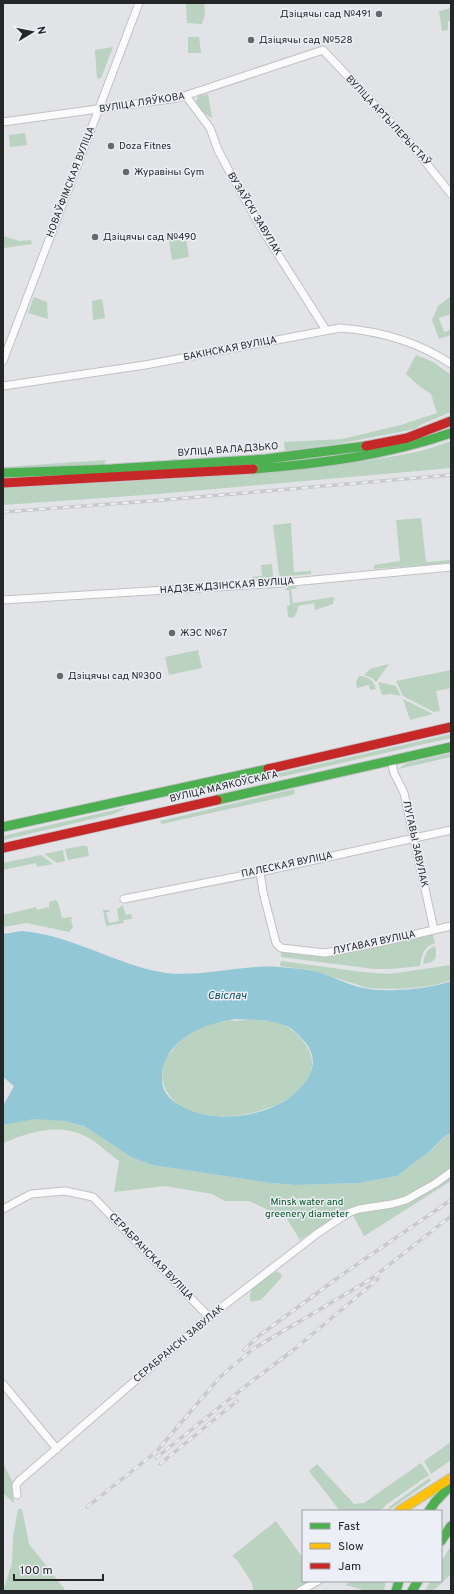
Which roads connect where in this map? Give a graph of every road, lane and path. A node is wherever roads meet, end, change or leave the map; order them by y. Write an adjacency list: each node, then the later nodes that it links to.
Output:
1 (139, 3): 4 (street, НОВАЎФІМСКАЯ ВУЛІЦА)
2 (323, 50): 3 (street, ВУЛІЦА ЛЯЎКОВА); 6 (street, ВУЛІЦА АРТЫЛЕРЫСТАЎ)
3 (186, 96): 4 (street, ВУЛІЦА ЛЯЎКОВА); 7 (street, ВУЗАЎСКІ ЗАВУЛАК)
4 (97, 110): 5 (street, ВУЛІЦА ЛЯЎКОВА); 8 (street, НОВАЎФІМСКАЯ ВУЛІЦА)
5 (3, 122)
6 (451, 194)
7 (326, 330): 9 (street, БАКІНСКАЯ ВУЛІЦА); 10 (street, БАКІНСКАЯ ВУЛІЦА)
8 (3, 361)
9 (451, 364)
10 (3, 386)
11 (451, 421): 13 (main road, ВУЛІЦА ВАЛАДЗЬКО)
12 (451, 433): 14 (main road, ВУЛІЦА ВАЛАДЗЬКО)
13 (3, 473)
14 (3, 483)
15 (451, 567): 16 (street, НАДЗЕЖДЗІНСКАЯ ВУЛІЦА)
16 (3, 600)
17 (451, 727): 20 (main road, ВУЛІЦА МАЯКОЎСКАГА)
18 (451, 747): 19 (main road, ВУЛІЦА МАЯКОЎСКАГА)
19 (391, 759): 20 (main road, ВУЛІЦА МАЯКОЎСКАГА); 23 (street, ЛУГАВЫ ЗАВУЛАК)
20 (189, 797): 21 (main road, ВУЛІЦА МАЯКОЎСКАГА); 24 (main road, ВУЛІЦА МАЯКОЎСКАГА)
21 (3, 827)
22 (451, 830): 23 (street, ПАЛЕСКАЯ ВУЛІЦА)
23 (415, 838): 25 (street, ПАЛЕСКАЯ ВУЛІЦА); 28 (street, ЛУГАВЫ ЗАВУЛАК)
24 (3, 848)
25 (260, 872): 26 (street, ПАЛЕСКАЯ ВУЛІЦА); 28 (street, ЛУГАВАЯ ВУЛІЦА)
26 (124, 899)
27 (451, 926): 28 (street, ЛУГАВАЯ ВУЛІЦА)
28 (434, 930)
29 (451, 1172): 31 (street, СЕРАБРАНСКІ ЗАВУЛАК)
30 (3, 1209): 31 (street, СЕРАБРАНСКАЯ ВУЛІЦА)
31 (209, 1317): 33 (street, СЕРАБРАНСКІ ЗАВУЛАК)
32 (3, 1384): 33 (street)
33 (57, 1449): 36 (street, СЕРАБРАНСКІ ЗАВУЛАК)
34 (451, 1478): 37 (main road)
35 (451, 1485): 38 (main road)
36 (17, 1495)
37 (401, 1510)
38 (430, 1510)
39 (451, 1526): 40 (main road)
40 (442, 1540)
41 (316, 1582): 43 (street)
42 (417, 1582): 44 (main road)
43 (300, 1591)
44 (412, 1591)

